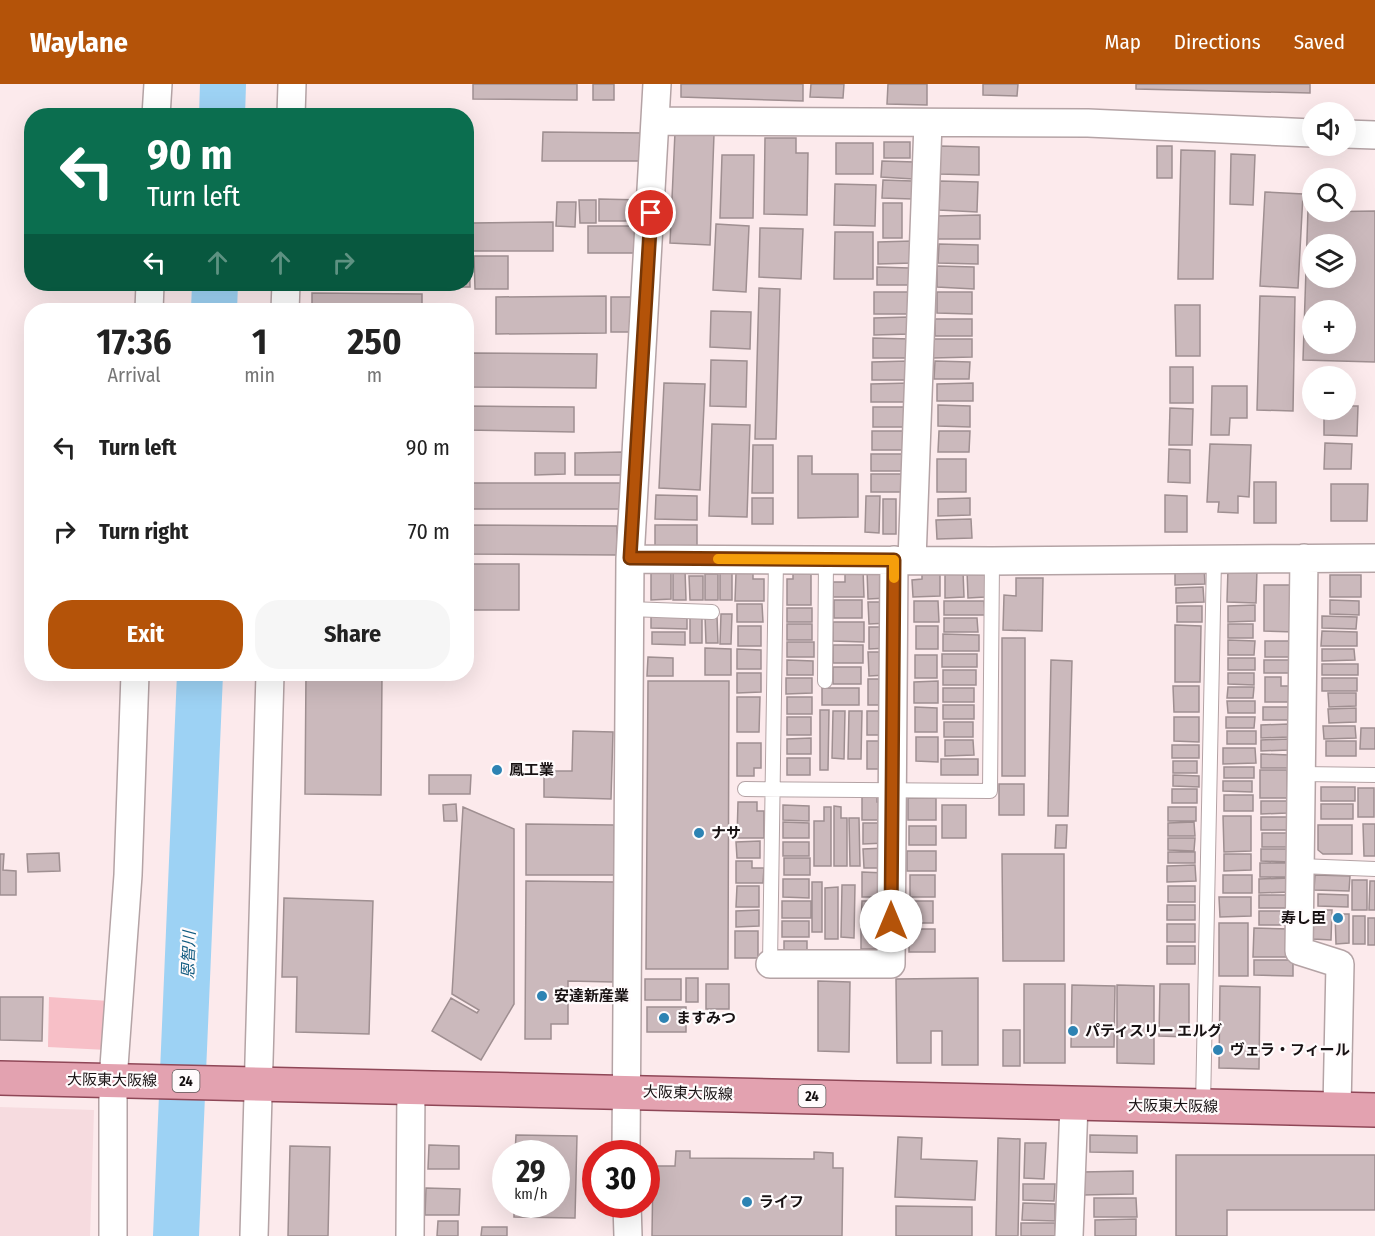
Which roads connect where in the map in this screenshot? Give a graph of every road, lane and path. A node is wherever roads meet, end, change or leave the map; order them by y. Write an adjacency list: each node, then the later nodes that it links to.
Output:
1 (158, 84): 4 (street)
2 (292, 84): 5 (street)
3 (657, 84): 6 (street)
4 (156, 108)
5 (291, 108)
6 (656, 121): 7 (street); 11 (street)
7 (928, 123): 8 (street); 17 (street)
8 (1302, 133)
9 (1356, 134): 10 (street)
10 (1375, 135)
11 (630, 558): 15 (street); 19 (street)
12 (1214, 558): 13 (street); 18 (street); 38 (lane)
13 (1304, 558): 14 (street); 24 (street)
14 (1375, 558)
15 (776, 559): 16 (street); 27 (lane)
16 (826, 560): 17 (street); 23 (lane)
17 (903, 560): 18 (street); 28 (street)
18 (992, 561): 28 (lane)
19 (629, 609): 20 (lane); 36 (street)
20 (712, 612)
21 (135, 681): 33 (street)
22 (270, 681): 34 (street)
23 (825, 681)
24 (1301, 774): 25 (lane); 29 (street)
25 (1375, 775)
26 (744, 789): 27 (lane)
27 (772, 789): 28 (lane); 31 (lane)
28 (892, 792): 31 (street)
29 (1300, 866): 30 (lane); 39 (street)
30 (1375, 869)
31 (770, 964)
32 (0, 1077): 33 (main road, 大阪東大阪線 / 24)
33 (118, 1080): 34 (main road, 大阪東大阪線 / 24); 43 (street)
34 (255, 1083): 35 (main road, 大阪東大阪線 / 24); 44 (street)
35 (411, 1085): 36 (main road, 大阪東大阪線 / 24); 45 (street)
36 (625, 1091): 37 (main road, 大阪東大阪線 / 24); 41 (street)
37 (1074, 1104): 38 (main road, 大阪東大阪線 / 24); 47 (street)
38 (1203, 1106): 39 (main road, 大阪東大阪線 / 24)
39 (1337, 1108): 40 (main road, 大阪東大阪線 / 24)
40 (1375, 1110)
41 (626, 1140)
42 (627, 1218): 46 (street)
43 (113, 1236)
44 (255, 1236)
45 (410, 1236)
46 (628, 1236)
47 (1069, 1236)

